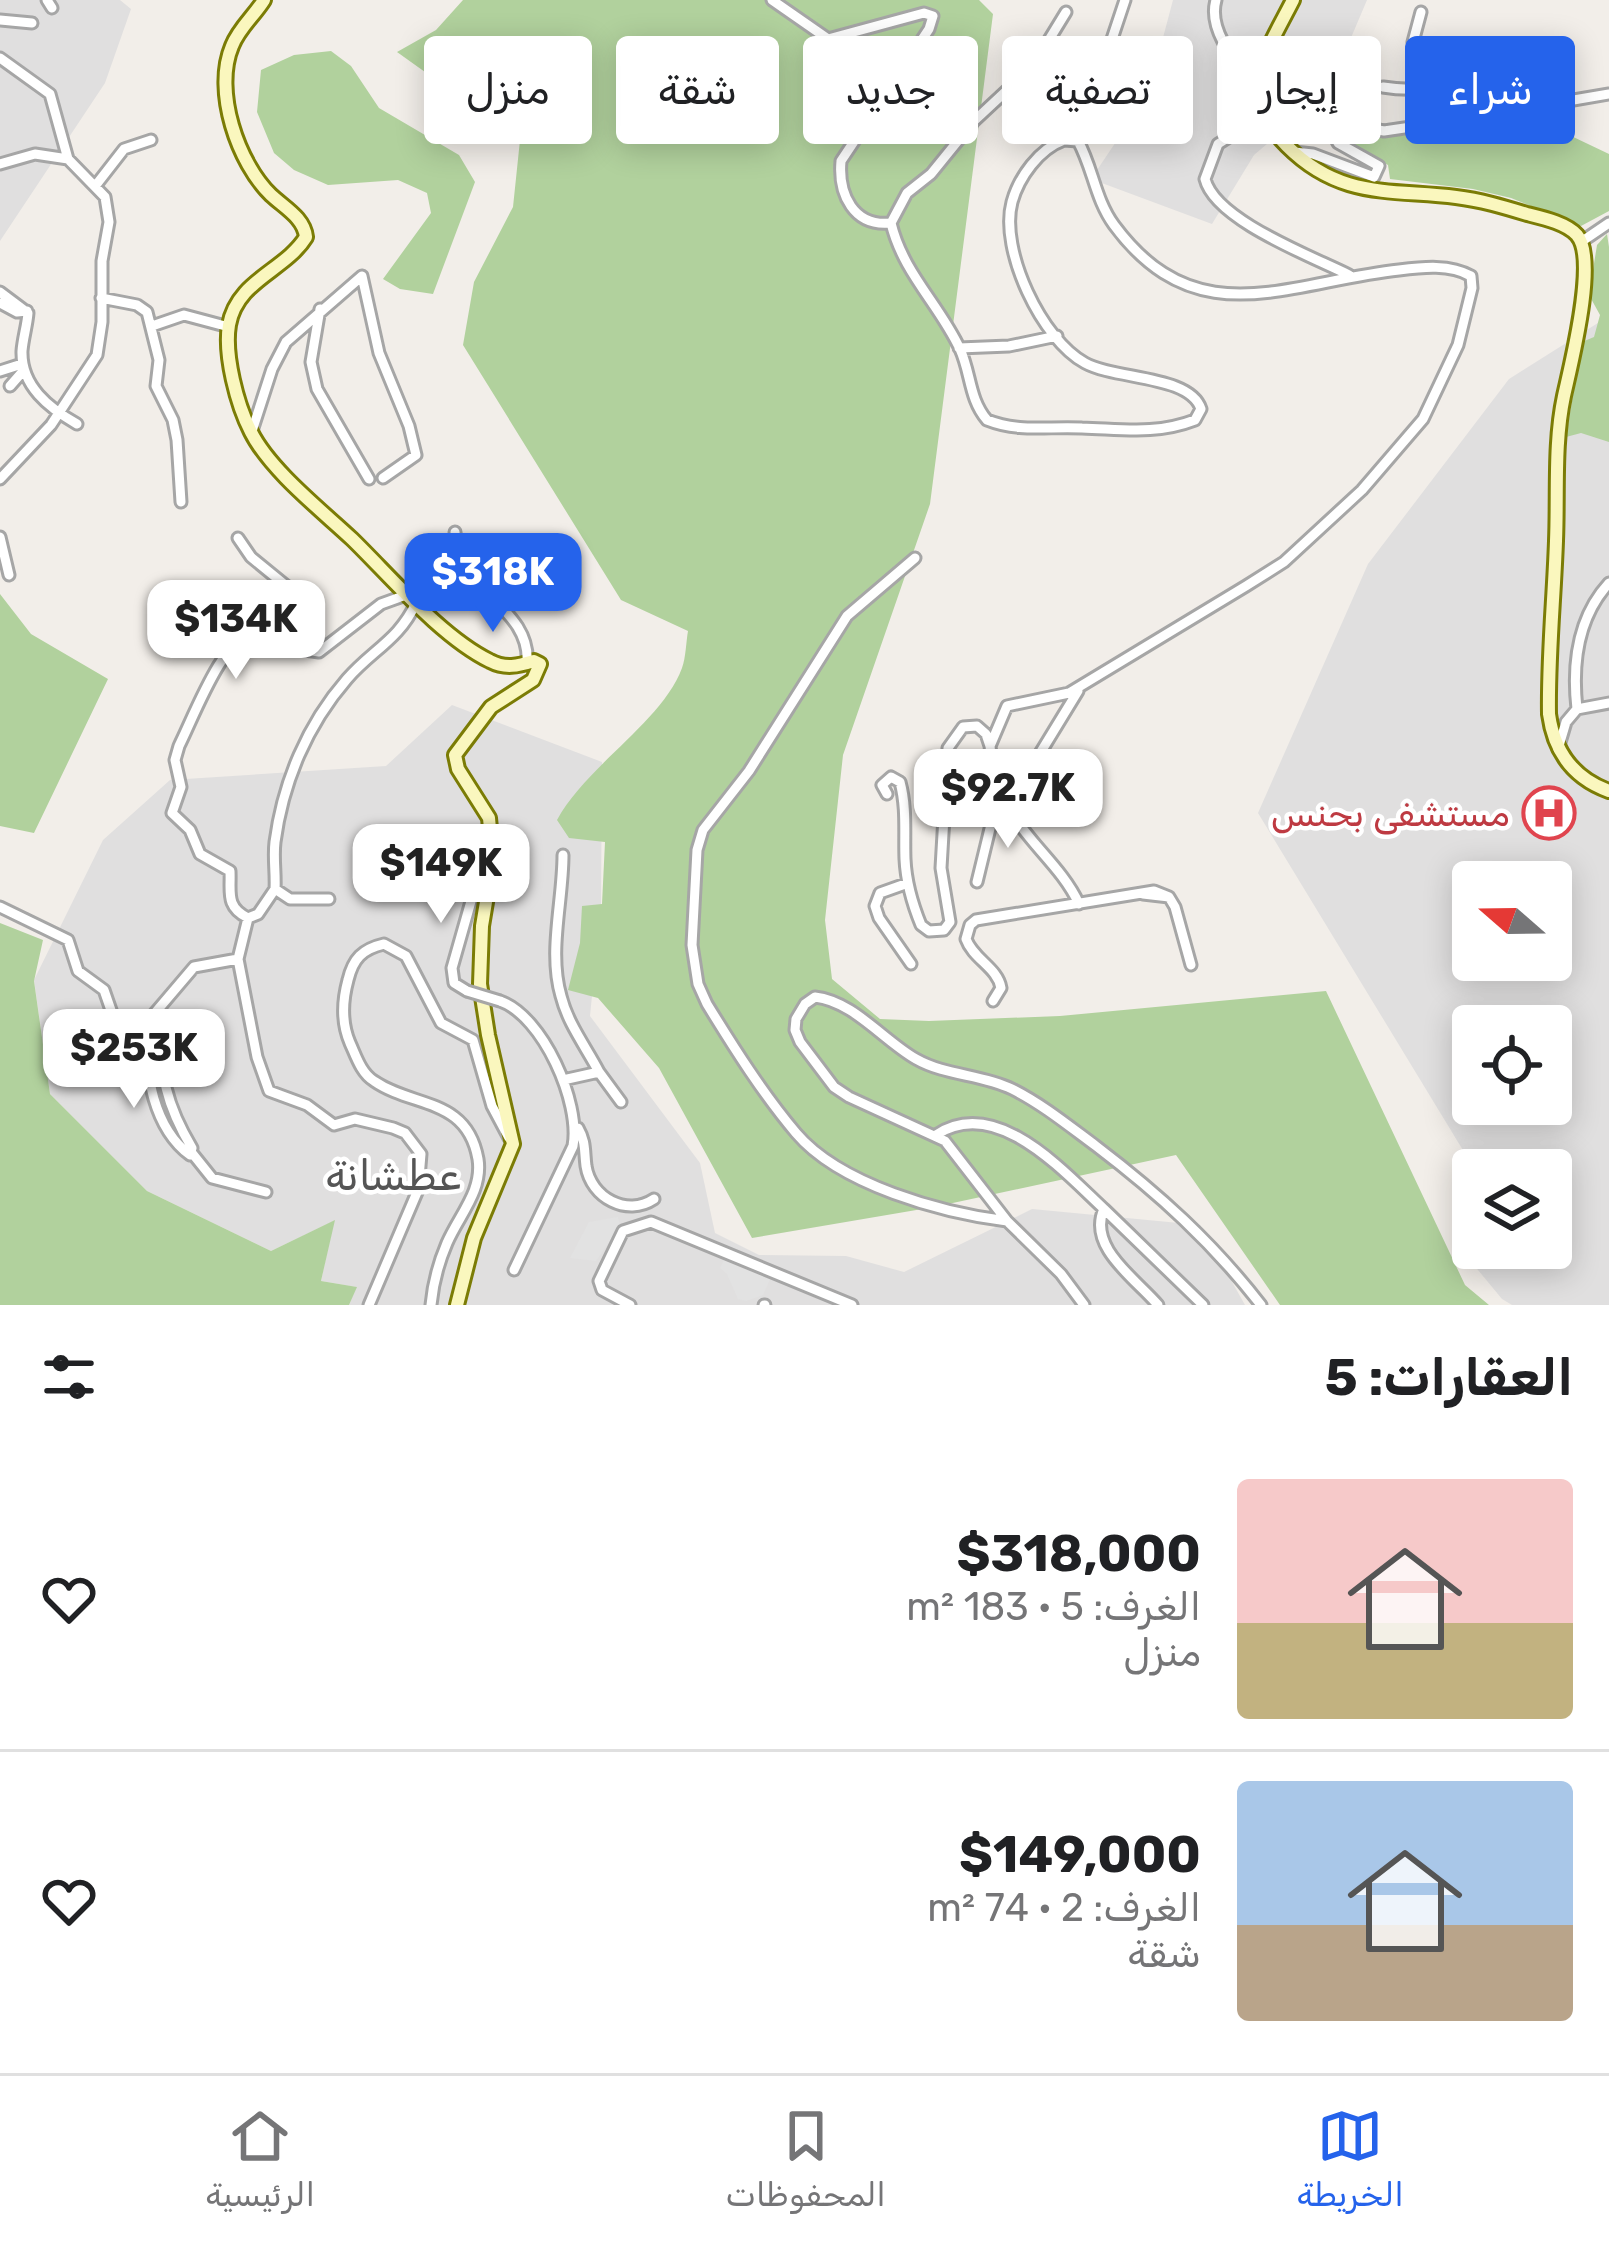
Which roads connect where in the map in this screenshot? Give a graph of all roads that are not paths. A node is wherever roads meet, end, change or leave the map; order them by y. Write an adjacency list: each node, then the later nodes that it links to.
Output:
1 (264, 0): 39 (main road)
2 (772, 0): 29 (street)
3 (1125, 0): 10 (street)
4 (1216, 0): 11 (street)
5 (1293, 0): 12 (main road)
6 (1066, 12): 29 (street)
7 (1420, 12): 13 (street)
8 (0, 20): 9 (street)
9 (32, 23)
10 (1113, 36)
11 (1221, 36)
12 (1275, 36)
13 (1414, 36)
14 (3, 64): 26 (street)
15 (1383, 88): 16 (street)
16 (1405, 89)
17 (1609, 94): 18 (street)
18 (1575, 98)
19 (1405, 128): 25 (street)
20 (151, 140): 28 (street)
21 (1053, 144): 40 (street)
22 (1079, 144): 32 (street)
23 (1218, 144): 32 (street)
24 (1286, 144): 25 (main road)
25 (1293, 152): 31 (main road)
26 (68, 159): 27 (street); 28 (street)
27 (0, 164)
28 (97, 185): 34 (street)
29 (891, 223): 41 (street)
30 (1609, 223): 31 (street)
31 (1581, 242): 65 (main road)
32 (1349, 275): 61 (street)
33 (0, 292): 37 (street)
34 (101, 298): 38 (street); 45 (street)
35 (0, 303): 37 (street)
36 (320, 309): 47 (street); 48 (street); 49 (street)
37 (27, 310): 42 (street)
38 (152, 326): 39 (street); 51 (street)
39 (229, 327): 47 (main road)
40 (1057, 336): 41 (street); 41 (street)
41 (959, 348)
42 (23, 367): 43 (street); 44 (street); 45 (street)
43 (0, 371)
44 (10, 386)
45 (58, 412): 46 (street); 50 (street)
46 (77, 424)
47 (251, 434): 58 (main road)
48 (370, 478)
49 (383, 478)
50 (0, 479)
51 (181, 502)
52 (454, 532): 60 (street)
53 (0, 537): 56 (street)
54 (238, 538): 59 (street)
55 (915, 558): 94 (street)
56 (10, 575)
57 (1609, 584): 63 (street)
58 (411, 599): 59 (street); 60 (main road); 73 (street)
59 (289, 630): 77 (street)
60 (527, 664): 69 (main road)
61 (1081, 686): 64 (street); 68 (street)
62 (1609, 703): 63 (street)
63 (1577, 709): 65 (street)
64 (990, 746): 68 (street); 72 (street)
65 (1558, 749): 66 (main road)
66 (1609, 791)
67 (887, 794): 72 (street)
68 (1001, 806): 71 (street); 75 (street)
69 (490, 832): 85 (street, bridge); 89 (main road)
70 (562, 855): 84 (street)
71 (977, 882)
72 (908, 883): 79 (street)
73 (274, 889): 74 (street); 77 (street)
74 (329, 899)
75 (1079, 904): 80 (street); 81 (street)
76 (0, 907): 83 (street)
77 (248, 918): 78 (street)
78 (238, 959): 82 (street); 96 (street)
79 (911, 964)
80 (1191, 965)
81 (992, 1000)
82 (157, 1015): 83 (street); 90 (street)
83 (143, 1028): 90 (street)
84 (598, 1072): 85 (street); 86 (street)
85 (563, 1080): 87 (street)
86 (621, 1102)
87 (575, 1123): 92 (street); 95 (street)
88 (936, 1135): 93 (street); 94 (street); 104 (street)
89 (513, 1144): 97 (street); 98 (main road)
90 (192, 1154): 91 (street)
91 (266, 1192)
92 (653, 1199)
93 (1104, 1209): 102 (street); 103 (street)
94 (1007, 1221): 101 (street)
95 (514, 1270)
96 (369, 1305)
97 (426, 1305)
98 (457, 1305)
99 (630, 1305): 100 (street)
100 (852, 1305)
101 (1084, 1305)
102 (1157, 1305)
103 (1203, 1305)
104 (1261, 1305)

